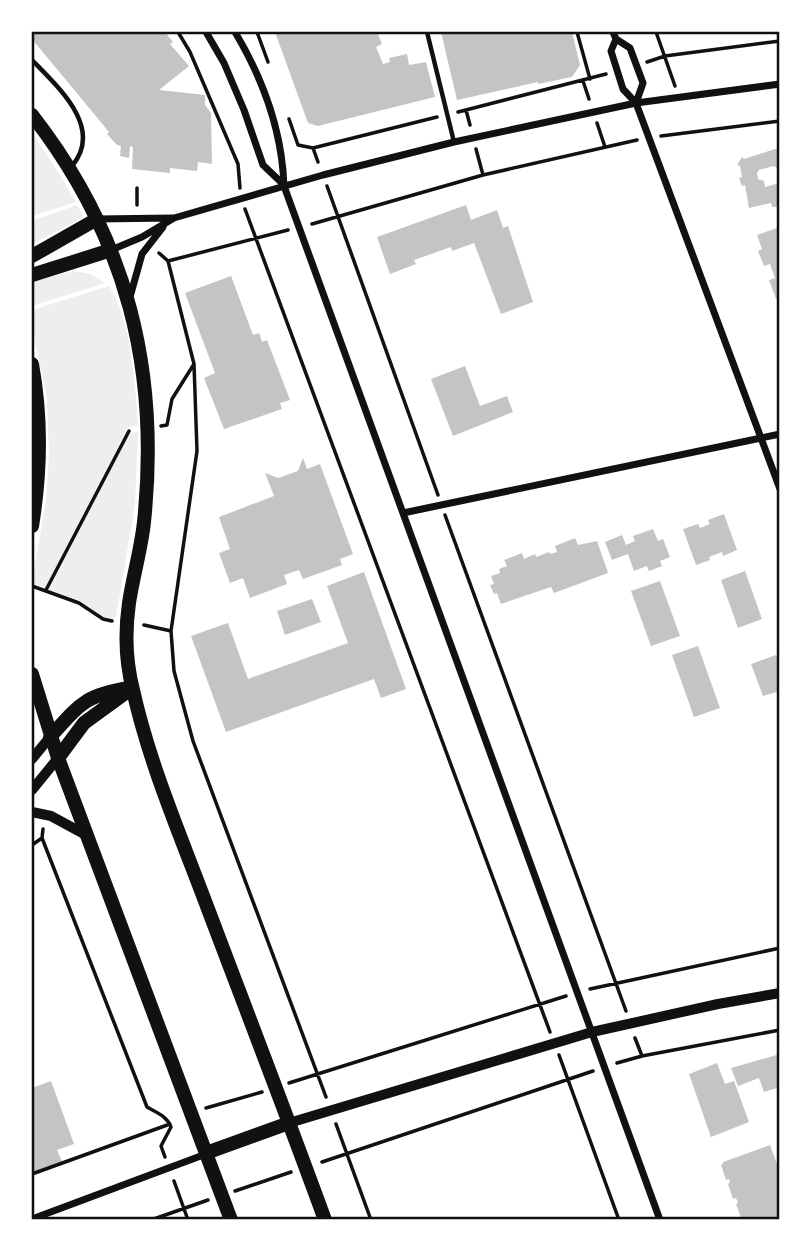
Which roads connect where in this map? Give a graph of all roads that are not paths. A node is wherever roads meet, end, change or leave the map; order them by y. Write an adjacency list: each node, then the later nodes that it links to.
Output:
1 (206, 32): 11 (street)
2 (235, 32): 11 (street)
3 (427, 32): 9 (lane)
4 (615, 35): 7 (street); 7 (street)
5 (32, 60): 10 (lane)
6 (779, 84): 7 (street)
7 (636, 103): 9 (street); 20 (street)
8 (32, 115): 10 (highway)
9 (454, 142): 11 (street)
10 (69, 170): 12 (highway)
11 (284, 186): 13 (street); 22 (street)
12 (97, 219): 13 (street); 14 (highway); 15 (highway)
13 (172, 219): 14 (street); 17 (street)
14 (111, 250): 16 (highway); 17 (highway)
15 (32, 256)
16 (32, 275)
17 (129, 301): 25 (highway)
18 (32, 364): 23 (highway)
19 (779, 434): 20 (street)
20 (760, 437): 21 (street); 22 (street)
21 (779, 489)
22 (403, 513): 33 (street)
23 (32, 526)
24 (32, 674): 26 (highway)
25 (132, 688): 26 (highway); 27 (highway); 34 (highway)
26 (50, 737): 27 (highway); 28 (street)
27 (58, 758): 29 (street); 31 (highway)
28 (32, 760)
29 (32, 790)
30 (32, 811): 31 (street)
31 (86, 835): 35 (highway)
32 (779, 993): 33 (street)
33 (592, 1032): 34 (street); 39 (street)
34 (289, 1123): 35 (highway); 38 (highway)
35 (206, 1153): 36 (street); 37 (highway)
36 (32, 1219)
37 (231, 1220)
38 (325, 1220)
39 (660, 1220)

